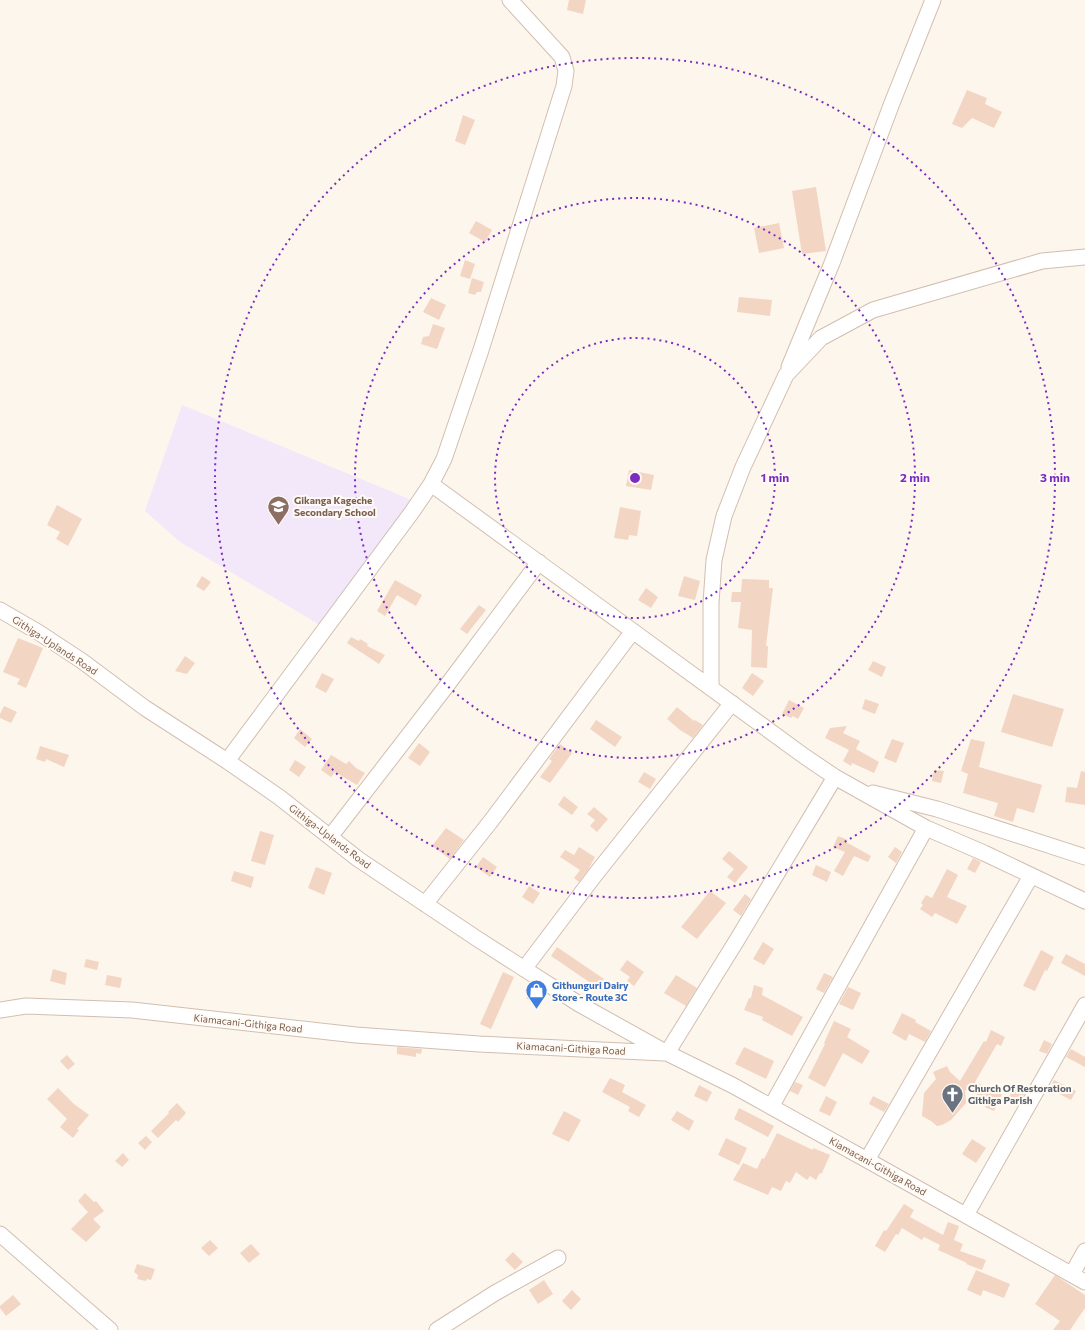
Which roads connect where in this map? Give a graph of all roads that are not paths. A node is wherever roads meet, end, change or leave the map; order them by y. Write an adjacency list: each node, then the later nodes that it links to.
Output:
1 (510, 0): 5 (street)
2 (933, 0): 4 (street)
3 (1085, 257): 4 (street)
4 (786, 375): 9 (street)
5 (431, 484): 6 (street); 11 (street)
6 (540, 562): 8 (street); 15 (street)
7 (0, 610): 11 (street, Githiga-Uplands Road)
8 (633, 631): 9 (street); 19 (street)
9 (711, 688): 10 (street)
10 (732, 703): 12 (street); 20 (street)
11 (227, 761): 15 (street, Githiga-Uplands Road)
12 (835, 777): 13 (street); 23 (street)
13 (859, 790): 14 (street); 16 (street)
14 (926, 828): 17 (street); 24 (street)
15 (330, 836): 19 (street, Githiga-Uplands Road)
16 (1085, 857)
17 (1031, 876): 18 (street); 25 (street)
18 (1085, 901)
19 (425, 904): 20 (street, Githiga-Uplands Road)
20 (524, 969): 23 (street, Githiga-Uplands Road)
21 (1085, 1005): 26 (street)
22 (0, 1010): 23 (street, Kiamacani-Githiga Road)
23 (667, 1053): 24 (street, Kiamacani-Githiga Road)
24 (771, 1107): 25 (street, Kiamacani-Githiga Road)
25 (867, 1160): 26 (street, Kiamacani-Githiga Road)
26 (966, 1215): 30 (street, Kiamacani-Githiga Road)
27 (0, 1234): 32 (street)
28 (1085, 1251): 30 (street)
29 (558, 1258): 33 (street)
30 (1072, 1274): 31 (street, Kiamacani-Githiga Road)
31 (1085, 1282)
32 (110, 1330)
33 (436, 1330)

